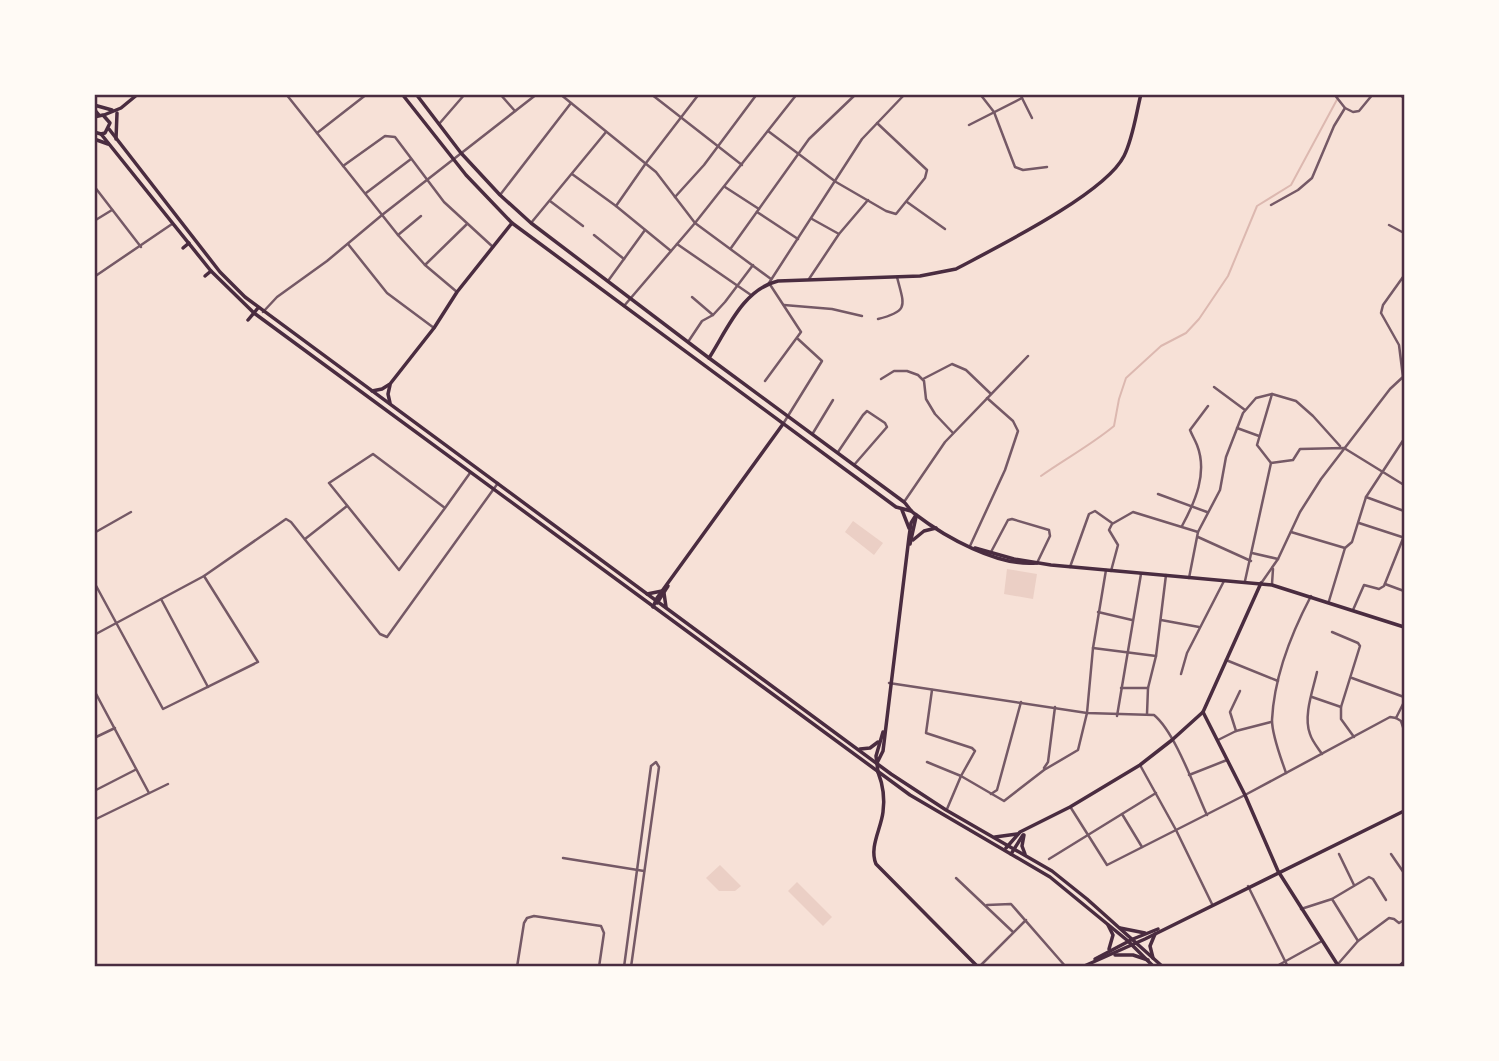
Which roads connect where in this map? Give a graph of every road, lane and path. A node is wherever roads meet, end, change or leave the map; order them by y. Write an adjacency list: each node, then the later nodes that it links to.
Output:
1 (138, 94): 27 (main road)
2 (286, 94): 39 (street)
3 (367, 94): 39 (street)
4 (402, 94): 46 (main road)
5 (416, 94): 33 (main road)
6 (465, 94): 33 (street)
7 (499, 94): 26 (street)
8 (537, 94): 26 (street)
9 (560, 94): 23 (street)
10 (651, 94): 30 (street)
11 (699, 94): 30 (street)
12 (757, 94): 41 (street)
13 (797, 94): 36 (street)
14 (856, 94): 44 (street)
15 (905, 94): 32 (street)
16 (980, 94): 28 (street)
17 (1141, 94): 98 (main road)
18 (1334, 94): 25 (street)
19 (1373, 94): 25 (street)
20 (1399, 94): 22 (street)
21 (1021, 96): 28 (street); 31 (street)
22 (1405, 98)
23 (571, 103): 37 (street); 57 (street)
24 (94, 107): 27 (main road); 29 (main road)
25 (1345, 108): 62 (street)
26 (515, 111): 43 (street)
27 (116, 112): 29 (main road); 35 (main road); 40 (main road)
28 (994, 112): 34 (street); 50 (street)
29 (99, 116): 35 (main road)
30 (680, 117): 41 (street); 47 (street)
31 (1032, 118)
32 (876, 122): 53 (street); 61 (street)
33 (439, 124): 43 (main road)
34 (969, 125)
35 (109, 126): 38 (main road); 40 (main road)
36 (768, 131): 44 (street); 48 (street)
37 (606, 132): 47 (street); 51 (street)
38 (96, 134): 42 (main road); 42 (main road)
39 (316, 134): 49 (street)
40 (117, 139): 110 (main road)
41 (718, 147): 48 (street); 58 (street)
42 (113, 148): 70 (main road)
43 (461, 153): 46 (street); 57 (main road)
44 (797, 155): 53 (street); 65 (street)
45 (411, 159): 49 (street); 52 (street); 56 (street)
46 (452, 160): 52 (street); 71 (main road)
47 (646, 163): 58 (street); 63 (street)
48 (742, 164): 55 (street)
49 (343, 166): 56 (street)
50 (1046, 167)
51 (572, 174): 60 (street); 63 (street)
52 (427, 180): 66 (street); 74 (street)
53 (836, 182): 59 (street); 68 (street)
54 (94, 186): 64 (street)
55 (724, 187): 65 (street); 73 (street)
56 (366, 193): 66 (street)
57 (500, 195): 72 (main road)
58 (675, 197): 73 (street)
59 (868, 200): 61 (street); 80 (street)
60 (550, 201): 72 (street); 76 (street)
61 (907, 202): 77 (street)
62 (1271, 205)
63 (616, 206): 78 (street)
64 (112, 209): 69 (street); 87 (street)
65 (758, 210): 83 (street); 90 (street)
66 (382, 215): 81 (street); 85 (street)
67 (421, 216): 81 (street)
68 (812, 219): 80 (street); 83 (street)
69 (94, 221)
70 (173, 223): 84 (main road); 87 (street)
71 (512, 223): 88 (main road); 109 (main road)
72 (531, 223): 102 (main road)
73 (695, 223): 86 (street); 90 (street)
74 (467, 224): 88 (street); 93 (street)
75 (1389, 225): 79 (street)
76 (583, 226)
77 (945, 229)
78 (645, 230): 91 (street); 92 (street)
79 (1405, 233)
80 (839, 234): 100 (street)
81 (398, 235): 93 (street)
82 (594, 235): 92 (street)
83 (798, 239): 101 (street)
84 (189, 243): 89 (main road); 95 (main road)
85 (348, 244): 111 (street); 117 (street)
86 (677, 244): 91 (street); 103 (street)
87 (141, 247): 97 (street)
88 (493, 247): 104 (main road)
89 (183, 248)
90 (731, 248): 94 (street)
91 (671, 251): 107 (street)
92 (624, 259): 102 (street)
93 (425, 265): 104 (street)
94 (753, 265): 101 (street); 103 (street)
95 (211, 271): 96 (main road); 112 (main road)
96 (205, 276)
97 (94, 277)
98 (897, 277): 100 (main road); 115 (street)
99 (1403, 277): 123 (street)
100 (808, 280): 101 (main road)
101 (770, 281): 105 (main road); 108 (street)
102 (608, 282): 107 (main road)
103 (738, 285): 105 (street); 113 (street)
104 (457, 292): 117 (main road)
105 (751, 295): 121 (main road)
106 (692, 297): 113 (street)
107 (630, 299): 109 (street); 119 (main road)
108 (785, 305): 114 (street); 118 (street)
109 (624, 307): 139 (main road)
110 (258, 308): 111 (main road); 112 (main road)
111 (263, 312): 122 (main road)
112 (254, 313): 116 (main road); 126 (main road)
113 (713, 315): 119 (street)
114 (862, 316)
115 (878, 319)
116 (248, 320)
117 (434, 328): 128 (main road)
118 (798, 339): 127 (street); 138 (street)
119 (688, 342): 121 (main road)
120 (1028, 356): 131 (street)
121 (709, 358): 138 (main road)
122 (349, 375): 126 (main road); 130 (main road)
123 (1404, 377): 145 (street)
124 (881, 379): 125 (street)
125 (923, 379): 131 (street); 141 (street)
126 (345, 380): 150 (main road)
127 (765, 381)
128 (390, 384): 130 (main road); 135 (main road)
129 (1214, 387): 137 (street)
130 (372, 391): 135 (main road)
131 (991, 394): 133 (street)
132 (1272, 394): 137 (street); 143 (street); 145 (street)
133 (988, 398): 141 (street); 178 (street)
134 (833, 400): 142 (street)
135 (390, 403): 151 (main road)
136 (1208, 406): 158 (street)
137 (1245, 410): 140 (street)
138 (788, 416): 139 (street); 142 (main road)
139 (783, 424): 160 (main road); 200 (main road)
140 (1237, 428): 143 (street); 164 (street)
141 (953, 433): 156 (street)
142 (812, 434): 146 (main road)
143 (1259, 436): 147 (street)
144 (1405, 439): 149 (street)
145 (1342, 447): 147 (street); 149 (street); 171 (street)
146 (838, 453): 148 (main road); 148 (street)
147 (1271, 463): 182 (street)
148 (854, 465): 156 (main road)
149 (1382, 471): 152 (street); 155 (street)
150 (470, 473): 153 (main road); 159 (street)
151 (498, 484): 153 (street); 201 (main road)
152 (1405, 485)
153 (493, 490): 176 (street); 206 (main road)
154 (1158, 494): 158 (street)
155 (1366, 497): 162 (street); 166 (street)
156 (904, 502): 161 (main road)
157 (347, 506): 159 (street); 159 (street); 176 (street)
158 (1192, 506): 164 (street); 168 (street)
159 (445, 508)
160 (902, 510): 161 (main road); 170 (main road)
161 (911, 511): 165 (main road)
162 (1405, 511)
163 (131, 512): 173 (street)
164 (1208, 513): 172 (street)
165 (916, 515): 169 (main road); 170 (main road); 177 (main road)
166 (1359, 523): 175 (street); 179 (street)
167 (1112, 524): 168 (street); 187 (street); 188 (street)
168 (1182, 526): 172 (street)
169 (936, 528): 177 (main road); 178 (main road)
170 (910, 530): 180 (main road)
171 (1290, 531): 179 (street); 183 (street)
172 (1198, 532): 174 (street)
173 (94, 533)
174 (1198, 537): 184 (street); 192 (street)
175 (1404, 537): 197 (street)
176 (305, 539): 191 (street)
177 (911, 541): 180 (main road)
178 (972, 547): 181 (main road); 185 (main road)
179 (1345, 548): 204 (street)
180 (908, 549): 225 (main road)
181 (991, 552): 185 (main road); 185 (street)
182 (1252, 552): 183 (street); 184 (street)
183 (1278, 559): 186 (street)
184 (1251, 561): 194 (street)
185 (1037, 563): 187 (main road)
186 (1274, 566): 196 (street); 198 (street)
187 (1070, 567): 188 (main road)
188 (1109, 570): 189 (main road); 209 (street)
189 (1141, 573): 190 (main road); 210 (street)
190 (1166, 575): 192 (main road); 211 (street)
191 (204, 576): 203 (street); 226 (street)
192 (1189, 578): 193 (main road)
193 (1224, 581): 194 (main road); 213 (street)
194 (1245, 581): 196 (main road)
195 (94, 582): 212 (street)
196 (1261, 583): 198 (main road); 220 (main road)
197 (1385, 584): 199 (street); 208 (street)
198 (1272, 585): 202 (main road)
199 (1405, 591)
200 (663, 592): 201 (main road); 205 (main road); 207 (main road)
201 (647, 594): 205 (main road)
202 (1311, 596): 204 (main road); 224 (street)
203 (161, 599): 212 (street); 226 (street)
204 (1329, 601): 208 (main road)
205 (656, 602): 206 (main road); 207 (main road)
206 (653, 607): 259 (main road)
207 (666, 609): 252 (main road)
208 (1353, 610): 214 (main road)
209 (1098, 612): 210 (street); 217 (street)
210 (1132, 620): 218 (street)
211 (1161, 620): 213 (street); 219 (street)
212 (117, 623): 216 (street); 226 (street)
213 (1200, 627): 222 (street)
214 (1405, 627)
215 (1332, 632): 223 (street)
216 (94, 635)
217 (1093, 648): 218 (street); 238 (street)
218 (1127, 653): 219 (street); 227 (street)
219 (1156, 656): 228 (street)
220 (1226, 660): 224 (street); 237 (main road)
221 (1317, 671): 232 (street)
222 (1181, 674)
223 (1352, 677): 233 (street); 236 (street)
224 (1279, 682): 242 (street)
225 (890, 683): 230 (street); 243 (main road)
226 (208, 687)
227 (1121, 688): 228 (street); 239 (street)
228 (1148, 688): 240 (street)
229 (94, 690): 244 (street)
230 (932, 690): 234 (street); 266 (street)
231 (1240, 691): 246 (street)
232 (1312, 697): 236 (street); 254 (street)
233 (1405, 699): 241 (street)
234 (1021, 702): 235 (street); 271 (street)
235 (1055, 707): 238 (street); 261 (street)
236 (1341, 708): 247 (street)
237 (1203, 712): 250 (main road); 251 (main road)
238 (1087, 713): 239 (street); 261 (street)
239 (1117, 716): 240 (street)
240 (1147, 716): 250 (street)
241 (1396, 718): 245 (street); 247 (street)
242 (1272, 722): 246 (street); 264 (street)
243 (885, 727): 249 (main road); 253 (main road)
244 (115, 728): 248 (street); 260 (street)
245 (1405, 730)
246 (1236, 731): 251 (street)
247 (1354, 737): 254 (street)
248 (94, 738)
249 (881, 740): 252 (main road); 257 (main road)
250 (1172, 740): 258 (main road); 265 (street)
251 (1218, 740): 255 (main road)
252 (858, 749): 257 (main road)
253 (882, 754): 257 (main road); 263 (main road)
254 (1322, 754): 264 (street)
255 (1227, 760): 265 (street); 272 (main road)
256 (927, 762): 266 (street)
257 (876, 763): 259 (main road); 262 (main road); 263 (main road)
258 (1140, 765): 270 (street); 273 (main road)
259 (870, 766): 262 (main road)
260 (136, 769): 268 (street); 269 (street)
261 (1044, 770): 271 (street)
262 (878, 772): 290 (main road); 330 (main road)
263 (891, 774): 274 (main road)
264 (1287, 774): 272 (street)
265 (1189, 775): 277 (street)
266 (961, 776): 271 (street); 274 (street)
267 (168, 784): 269 (street)
268 (94, 791)
269 (149, 793): 278 (street)
270 (1156, 793): 276 (street); 282 (street)
271 (991, 794)
272 (1245, 796): 277 (street); 299 (main road)
273 (1070, 807): 281 (main road); 284 (street)
274 (946, 810): 286 (main road)
275 (1405, 811): 299 (main road)
276 (1122, 813): 284 (street); 288 (street)
277 (1207, 814): 282 (street)
278 (94, 820)
279 (643, 825): 280 (street); 280 (street); 297 (street)
280 (651, 825): 298 (street)
281 (1028, 829): 283 (main road); 285 (main road)
282 (1176, 830): 288 (street); 306 (street)
283 (1017, 834): 286 (main road); 287 (main road)
284 (1087, 834): 288 (street); 296 (street)
285 (1024, 835): 289 (main road); 294 (main road)
286 (993, 837): 287 (main road)
287 (1008, 845): 289 (main road); 290 (main road)
288 (1142, 847)
289 (1013, 848): 291 (main road); 294 (main road)
290 (1005, 850): 291 (main road)
291 (1011, 854): 311 (main road)
292 (1391, 854): 300 (street)
293 (1339, 855): 302 (street)
294 (1027, 856): 312 (main road)
295 (563, 858): 297 (street)
296 (1049, 859)
297 (639, 870): 298 (street); 328 (street)
298 (644, 871): 329 (street)
299 (1278, 871): 303 (main road); 308 (main road)
300 (1405, 873)
301 (956, 878): 307 (street)
302 (1354, 885): 304 (street); 305 (street)
303 (1248, 886): 306 (main road); 323 (street)
304 (1332, 899): 308 (street); 318 (street)
305 (1387, 900)
306 (1212, 904): 313 (main road)
307 (987, 905): 309 (street); 314 (street)
308 (1301, 909): 317 (main road)
309 (1026, 920): 314 (street); 331 (street)
310 (1405, 920): 318 (street)
311 (1108, 925): 319 (main road); 320 (main road)
312 (1120, 928): 315 (main road); 319 (main road)
313 (1163, 928): 315 (main road); 316 (main road)
314 (1013, 932): 330 (street)
315 (1147, 933): 319 (main road)
316 (1155, 934): 319 (main road); 321 (main road)
317 (1322, 941): 323 (street); 325 (main road)
318 (1358, 941): 325 (street)
319 (1132, 942): 320 (main road); 321 (main road); 322 (main road)
320 (1107, 954): 322 (main road); 332 (main road)
321 (1153, 958): 334 (main road)
322 (1148, 960): 333 (main road)
323 (1285, 961): 335 (street); 336 (street)
324 (1405, 962): 337 (main road)
325 (1338, 965)
326 (517, 967): 327 (street)
327 (599, 967)
328 (624, 967)
329 (631, 967)
330 (979, 967)
331 (1066, 967)
332 (1082, 967)
333 (1154, 967)
334 (1163, 967)
335 (1275, 967)
336 (1288, 967)
337 (1399, 967)

